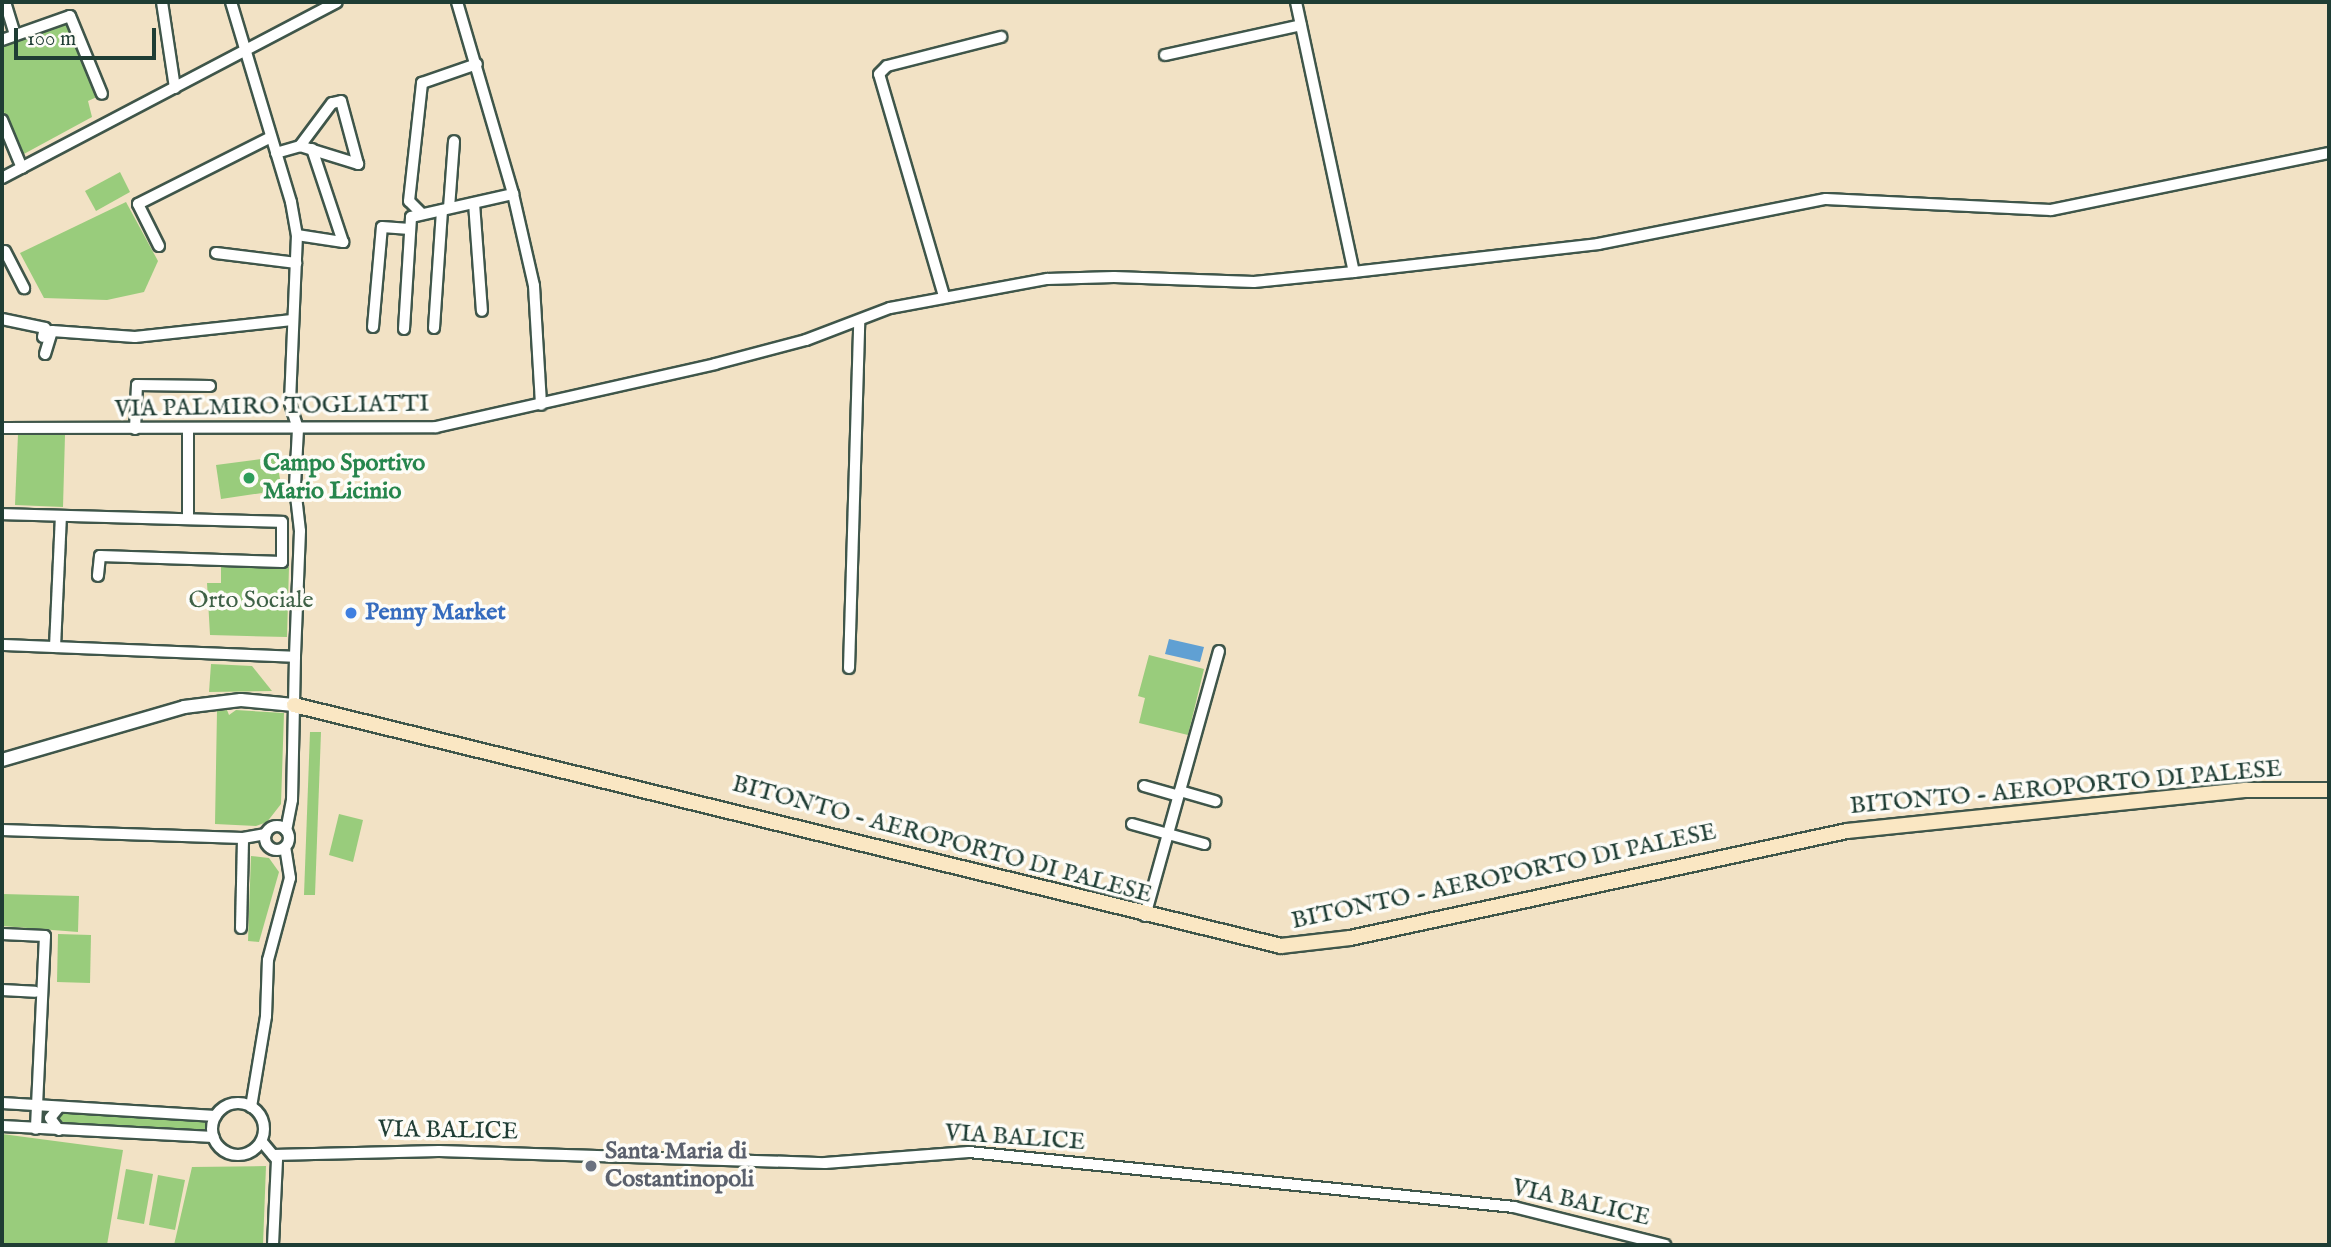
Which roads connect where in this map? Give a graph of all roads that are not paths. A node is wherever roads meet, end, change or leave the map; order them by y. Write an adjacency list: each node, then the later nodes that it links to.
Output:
1 (5, 2): 8 (street)
2 (162, 2): 14 (street)
3 (231, 2): 11 (street)
4 (337, 2): 11 (street)
5 (457, 2): 13 (street)
6 (1296, 2): 7 (street)
7 (1301, 25): 12 (street); 35 (street)
8 (15, 35): 10 (street); 15 (street)
9 (1001, 37): 37 (street)
10 (2, 40)
11 (246, 50): 14 (street); 17 (street)
12 (1165, 55)
13 (477, 64): 25 (street); 28 (street)
14 (175, 88): 23 (street)
15 (102, 94)
16 (2, 120): 23 (street)
17 (271, 137): 21 (street); 31 (street)
18 (454, 141): 27 (street)
19 (300, 146): 20 (street); 20 (street); 21 (street)
20 (312, 149): 30 (street)
21 (276, 153): 30 (street)
22 (2329, 153): 35 (street, VIA PALMIRO TOGLIATTI)
23 (22, 168): 24 (street)
24 (2, 178)
25 (513, 194): 26 (street); 48 (street)
26 (474, 203): 27 (street); 38 (street)
27 (446, 209): 28 (street); 43 (street)
28 (422, 214): 29 (street)
29 (410, 229): 42 (street); 44 (street)
30 (297, 235): 34 (street)
31 (159, 246)
32 (3, 248): 36 (street)
33 (216, 253): 34 (street)
34 (296, 263): 40 (street)
35 (1354, 272): 37 (street, VIA PALMIRO TOGLIATTI)
36 (24, 288)
37 (944, 296): 41 (street, VIA PALMIRO TOGLIATTI)
38 (482, 311)
39 (2, 319): 45 (street)
40 (292, 320): 46 (street); 52 (street)
41 (859, 321): 48 (street, VIA PALMIRO TOGLIATTI); 61 (street)
42 (373, 327)
43 (434, 328)
44 (404, 330)
45 (43, 337)
46 (45, 354)
47 (210, 386): 50 (street)
48 (541, 405): 52 (street, VIA PALMIRO TOGLIATTI)
49 (2, 428): 50 (street, VIA PALMIRO TOGLIATTI)
50 (135, 429): 51 (street, VIA PALMIRO TOGLIATTI)
51 (188, 429): 52 (street, VIA PALMIRO TOGLIATTI); 55 (street)
52 (298, 429): 60 (street)
53 (2, 514): 54 (street)
54 (61, 516): 55 (street); 58 (street)
55 (188, 519): 56 (street)
56 (98, 576)
57 (2, 645): 58 (street)
58 (55, 647): 60 (street)
59 (1219, 651): 66 (street)
60 (295, 657): 62 (street)
61 (849, 668)
62 (294, 705): 63 (street); 67 (street); 76 (main road, BITONTO - AEROPORTO DI PALESE)
63 (2, 760)
64 (1144, 786): 66 (street)
65 (2329, 790): 76 (main road, BITONTO - AEROPORTO DI PALESE)
66 (1179, 794): 68 (street); 72 (street)
67 (292, 800): 71 (street); 74 (street)
68 (1216, 802)
69 (1132, 824): 72 (street)
70 (2, 830): 73 (street)
71 (286, 830): 74 (street); 74 (street)
72 (1168, 834): 75 (street); 76 (street)
73 (243, 838): 74 (street); 77 (street)
74 (273, 840): 84 (street)
75 (1204, 844)
76 (1145, 916)
77 (241, 928)
78 (2, 934): 82 (street)
79 (2, 990): 80 (street)
80 (35, 992)
81 (2, 1103): 82 (street)
82 (37, 1105): 83 (street); 87 (street)
83 (59, 1107): 85 (street); 88 (street)
84 (251, 1107): 85 (street); 89 (street)
85 (216, 1116): 89 (street)
86 (2, 1126): 87 (street)
87 (36, 1129): 88 (street)
88 (59, 1130): 89 (street)
89 (214, 1137)
90 (262, 1142): 91 (street)
91 (273, 1155): 92 (street); 93 (street, VIA BALICE)
92 (273, 1245)
93 (1665, 1245)

